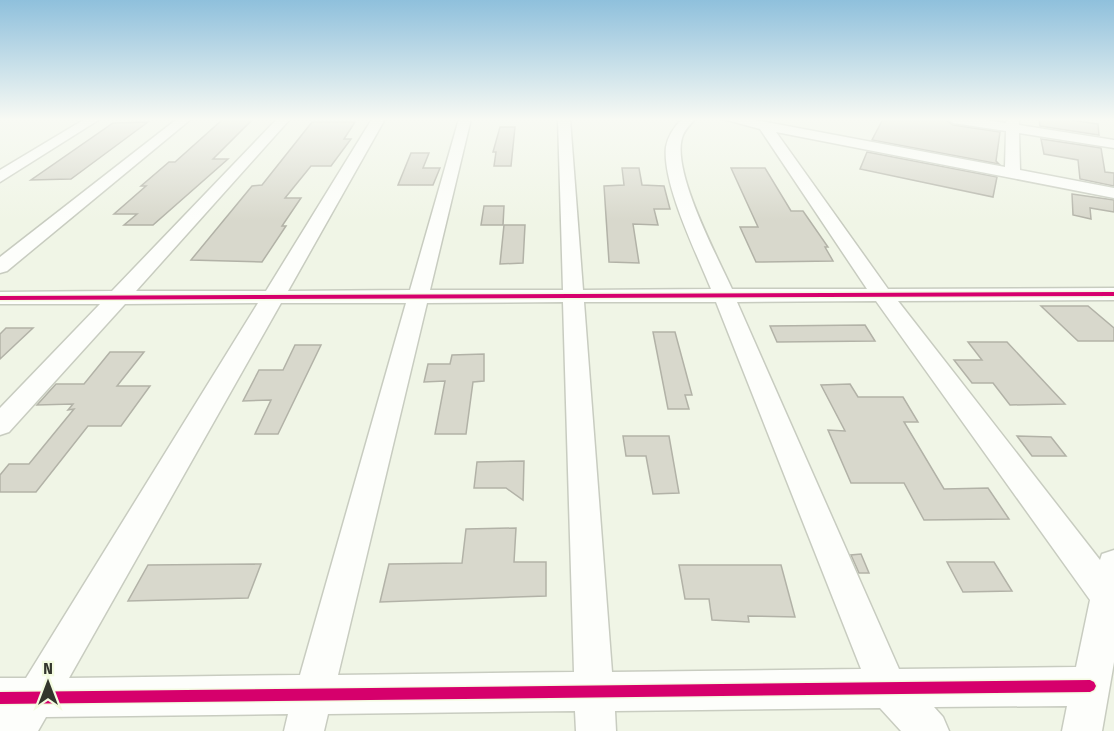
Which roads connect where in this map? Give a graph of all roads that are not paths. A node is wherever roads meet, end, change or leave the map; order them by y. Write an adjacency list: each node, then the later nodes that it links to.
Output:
1 (39, 153): 12 (street)
2 (142, 153): 14 (street)
3 (253, 153): 22 (street)
4 (359, 153): 19 (street)
5 (456, 153): 20 (street)
6 (567, 153): 17 (street)
7 (672, 153): 18 (street)
8 (784, 153): 16 (street)
9 (907, 153): 11 (street)
10 (1012, 153): 11 (street)
11 (1012, 173): 13 (street)
12 (0, 177)
13 (1114, 193)
14 (0, 267)
15 (1114, 294): 16 (street)
16 (882, 295): 18 (street); 24 (street)
17 (572, 296): 18 (street); 20 (street); 27 (street)
18 (724, 296): 26 (street)
19 (273, 297): 20 (street); 22 (street); 28 (street)
20 (418, 297): 29 (street)
21 (0, 298): 22 (street)
22 (119, 298): 23 (street)
23 (0, 424)
24 (1112, 587): 25 (street)
25 (1090, 686): 26 (street); 33 (street)
26 (888, 688): 27 (street); 32 (street)
27 (594, 692): 29 (street); 31 (street)
28 (18, 698): 29 (street); 30 (street)
29 (309, 713)
30 (16, 731)
31 (596, 731)
32 (929, 731)
33 (1082, 731)

